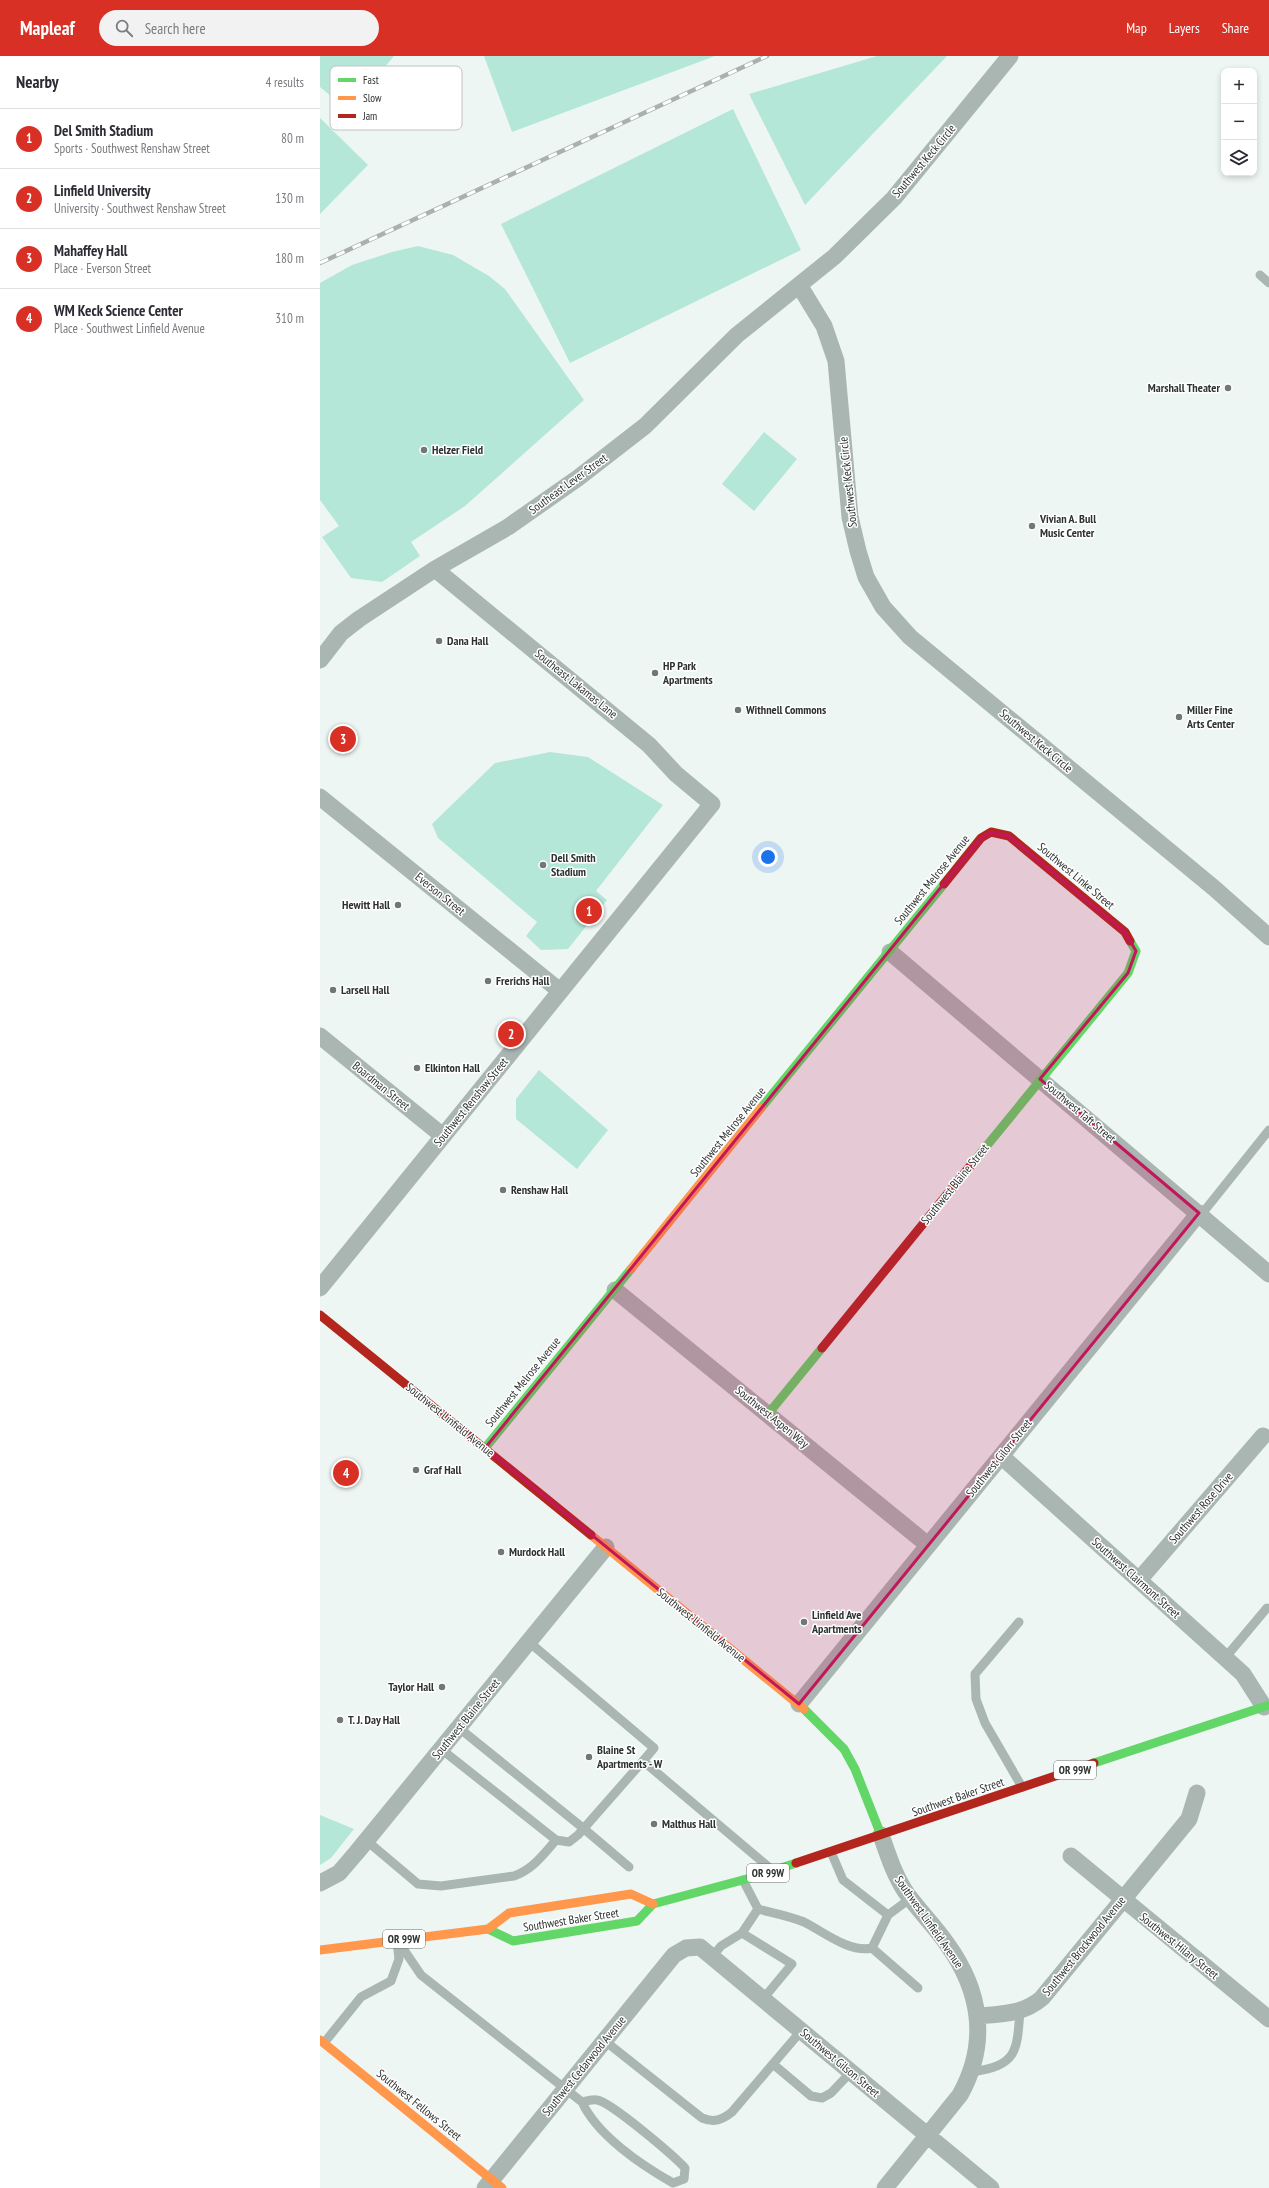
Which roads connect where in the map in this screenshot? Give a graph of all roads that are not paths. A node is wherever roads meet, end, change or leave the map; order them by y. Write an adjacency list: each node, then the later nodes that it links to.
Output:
1 (1010, 56): 4 (street, Southwest Keck Circle)
2 (1260, 275): 3 (lane)
3 (1269, 283)
4 (799, 285): 5 (street, Southeast Lever Street); 10 (street, Southwest Keck Circle)
5 (435, 569): 6 (street, Southeast Lever Street); 8 (street, Southeast Lakamas Lane)
6 (320, 660)
7 (320, 797): 13 (street, Everson Street)
8 (712, 804): 13 (street, Southwest Renshaw Street)
9 (991, 832): 11 (main road, Southwest Linke Street); 12 (main road, Southwest Melrose Avenue)
10 (1269, 937)
11 (1136, 951): 15 (main road, Southwest Blaine Street)
12 (890, 952): 15 (street, Southwest Taft Street); 21 (main road, Southwest Melrose Avenue)
13 (560, 991): 17 (street, Southwest Renshaw Street)
14 (320, 1036): 17 (street, Boardman Street)
15 (1040, 1079): 18 (street, Southwest Taft Street); 23 (main road, Southwest Blaine Street)
16 (1269, 1130): 18 (lane)
17 (443, 1136): 20 (street, Southwest Renshaw Street)
18 (1200, 1214): 19 (street, Southwest Taft Street); 26 (street, Southwest Gilorr Street)
19 (1269, 1274)
20 (320, 1288)
21 (615, 1290): 23 (street, Southwest Aspen Way); 25 (main road, Southwest Melrose Avenue)
22 (320, 1316): 25 (main road, Southwest Linfield Avenue)
23 (768, 1414): 27 (street, Southwest Aspen Way)
24 (1262, 1436): 29 (street, Southwest Rose Drive)
25 (485, 1448): 28 (main road, Southwest Linfield Avenue)
26 (1001, 1456): 27 (street, Southwest Gilorr Street); 29 (street, Southwest Clairmont Street)
27 (928, 1545): 34 (street, Southwest Gilorr Street)
28 (606, 1547): 32 (street, Southwest Blaine Street); 34 (main road, Southwest Linfield Avenue)
29 (1139, 1580): 33 (street, Southwest Clairmont Street)
30 (1267, 1608): 33 (lane)
31 (1019, 1622): 39 (lane)
32 (529, 1642): 36 (street, Southwest Blaine Street); 38 (lane)
33 (1225, 1658): 35 (street, Southwest Clairmont Street)
34 (799, 1704): 42 (main road, Southwest Linfield Avenue)
35 (1267, 1706): 39 (main road, Southwest Baker Street / OR 99W)
36 (459, 1728): 37 (street, Southwest Blaine Street); 41 (lane)
37 (442, 1749): 43 (lane); 44 (street, Southwest Blaine Street)
38 (643, 1761): 41 (lane); 48 (lane)
39 (1022, 1788): 42 (main road, Southwest Baker Street / OR 99W)
40 (1197, 1794): 52 (street, Southwest Brockwood Avenue)
41 (584, 1828): 43 (lane); 47 (lane)
42 (881, 1835): 45 (main road, Southwest Baker Street / OR 99W); 51 (street, Southwest Linfield Avenue)
43 (556, 1840): 44 (lane)
44 (367, 1841): 50 (street, Southwest Blaine Street)
45 (831, 1852): 48 (main road, Southwest Baker Street / OR 99W); 55 (lane)
46 (1071, 1856): 52 (street, Southwest Hilary Street)
47 (629, 1868)
48 (773, 1871): 49 (main road, Southwest Baker Street / OR 99W)
49 (743, 1880): 53 (main road, Southwest Baker Street / OR 99W); 54 (lane)
50 (320, 1883)
51 (911, 1898): 55 (lane); 66 (street, Southwest Linfield Avenue)
52 (1122, 1899): 65 (street, Southwest Brockwood Avenue); 67 (street, Southwest Hilary Street)
53 (653, 1904): 56 (main road, Southwest Baker Street); 56 (main road, Southwest Baker Street)
54 (758, 1909): 57 (lane); 60 (lane)
55 (888, 1915): 60 (lane)
56 (488, 1929): 58 (main road, OR 99W)
57 (742, 1933): 62 (lane); 64 (lane)
58 (397, 1940): 61 (main road, OR 99W); 70 (lane); 74 (lane)
59 (686, 1948): 62 (street, Southwest Gilson Street); 69 (street, Southwest Cedarwood Avenue)
60 (872, 1948): 63 (lane)
61 (320, 1950)
62 (712, 1957): 64 (street, Southwest Gilson Street)
63 (918, 1988)
64 (763, 1999): 68 (street, Southwest Gilson Street)
65 (1020, 2010): 66 (street, Southwest Brockwood Avenue); 73 (lane)
66 (978, 2016): 73 (street)
67 (1269, 2018)
68 (801, 2031): 71 (lane); 72 (street, Southwest Gilson Street)
69 (605, 2040): 71 (lane); 74 (street, Southwest Cedarwood Avenue)
70 (322, 2042): 77 (main road, Southwest Fellows Street)
71 (773, 2064): 72 (lane)
72 (851, 2072): 76 (street, Southwest Gilson Street)
73 (972, 2072): 76 (street)
74 (566, 2088): 75 (lane); 77 (street, Southwest Cedarwood Avenue)
75 (582, 2102): 75 (lane)
76 (928, 2136): 78 (street); 79 (street, Southwest Gilson Street)
77 (493, 2185)
78 (885, 2188)
79 (991, 2188)

